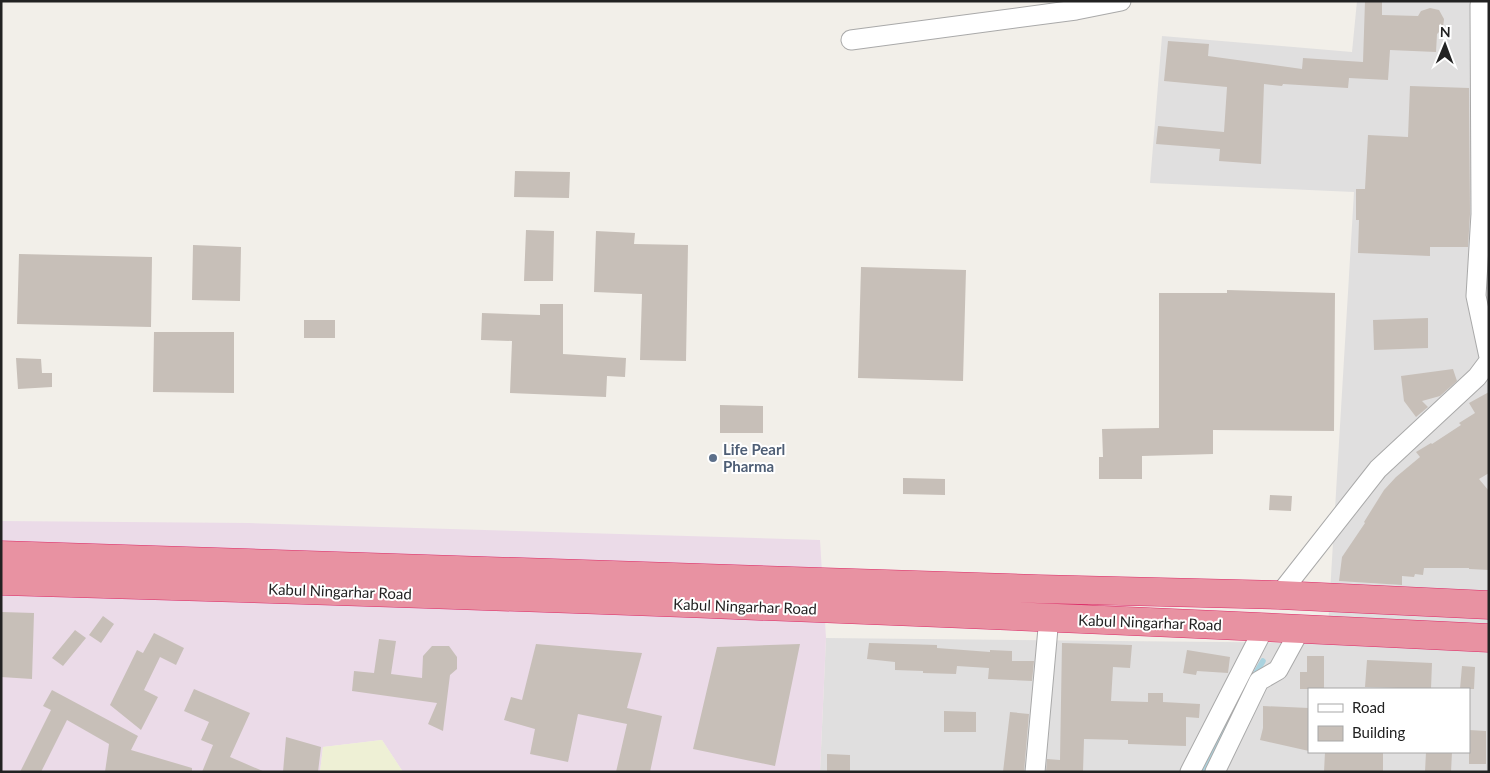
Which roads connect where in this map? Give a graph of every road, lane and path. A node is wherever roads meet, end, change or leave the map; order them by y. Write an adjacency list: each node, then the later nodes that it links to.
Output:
1 (1121, 1): 3 (street)
2 (1488, 1): 4 (street)
3 (851, 40)
4 (1485, 214): 5 (street)
5 (1489, 357)
6 (1489, 361): 11 (street)
7 (1, 555): 8 (highway, Kabul Ningarhar Road)
8 (252, 576): 9 (highway, Kabul Ningarhar Road); 10 (highway, Kabul Ningarhar Road)
9 (1, 580)
10 (670, 590): 11 (highway, Kabul Ningarhar Road); 13 (highway, Kabul Ningarhar Road)
11 (1278, 595): 12 (highway, Kabul Ningarhar Road)
12 (1489, 605)
13 (1049, 617): 14 (highway, Kabul Ningarhar Road); 17 (street)
14 (1265, 626): 15 (highway, Kabul Ningarhar Road); 18 (street)
15 (1301, 628): 16 (highway, Kabul Ningarhar Road); 19 (street)
16 (1489, 638)
17 (1035, 772)
18 (1190, 772)
19 (1215, 772)

